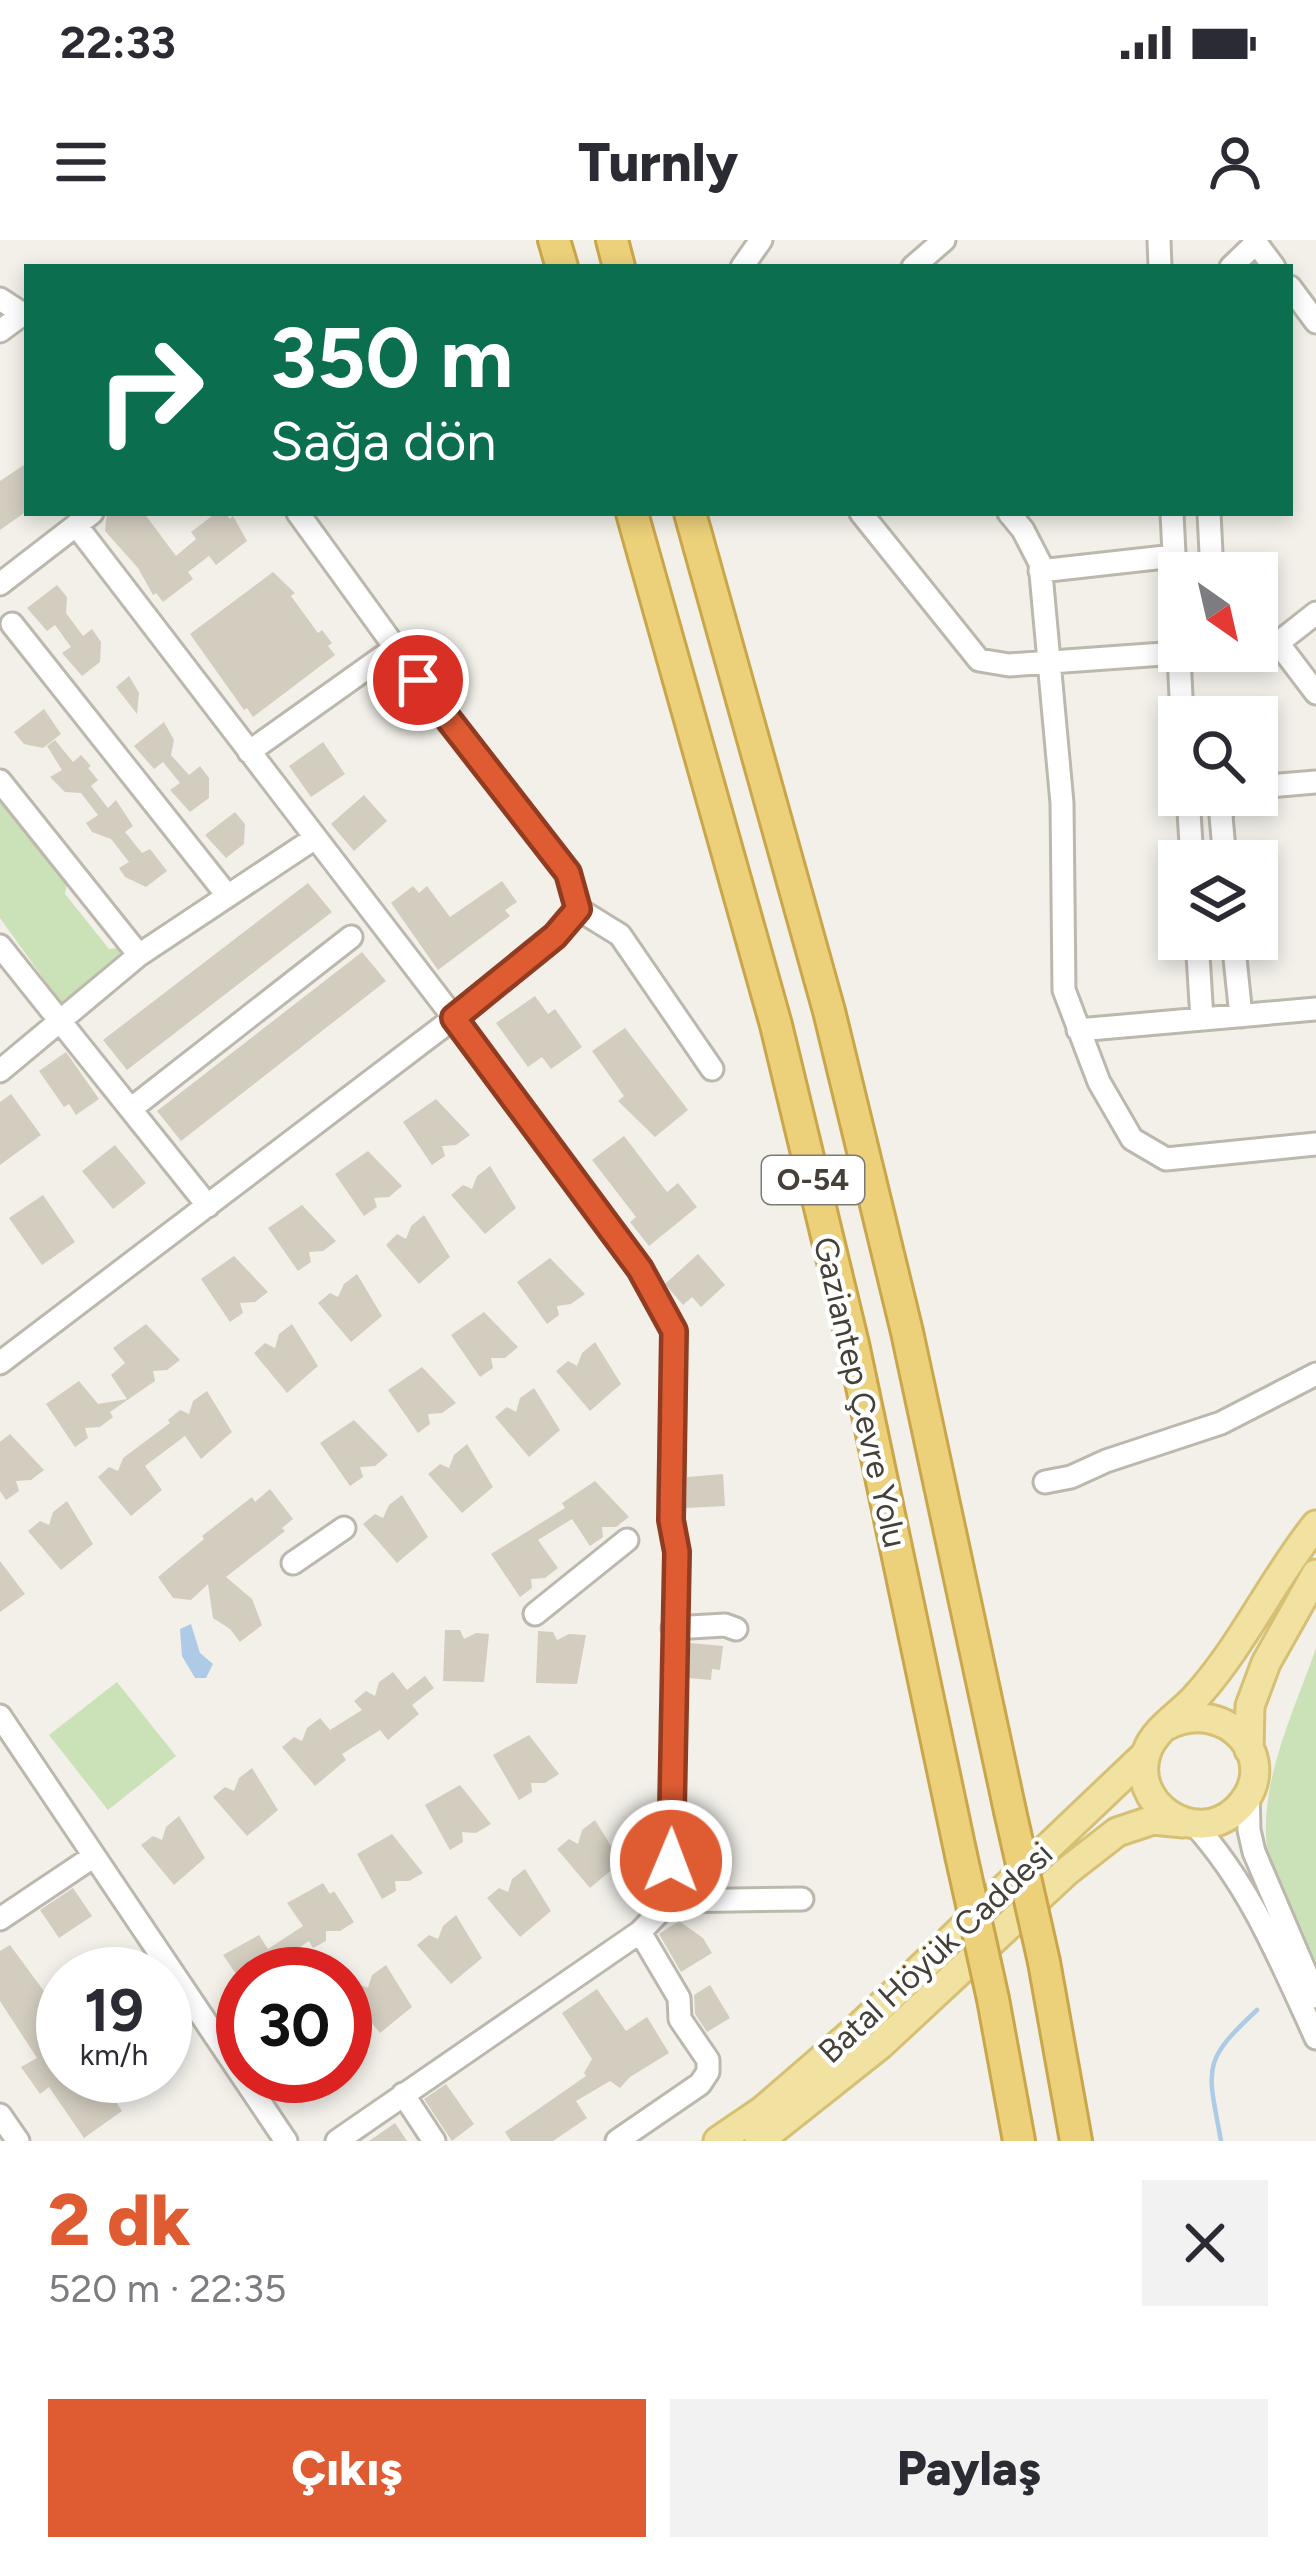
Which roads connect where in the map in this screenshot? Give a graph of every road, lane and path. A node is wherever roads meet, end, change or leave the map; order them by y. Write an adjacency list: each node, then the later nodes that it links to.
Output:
1 (944, 240): 3 (street)
2 (1255, 241): 4 (street)
3 (916, 264)
4 (1234, 264)
5 (1293, 291): 6 (street)
6 (1316, 322)
7 (300, 516): 23 (street)
8 (633, 516): 84 (highway, Gaziantep Çevre Yolu / O-54, bridge)
9 (691, 516): 85 (highway, Gaziantep Çevre Yolu / O-54, bridge)
10 (863, 516): 26 (street)
11 (1011, 516): 18 (street)
12 (1172, 516): 15 (street)
13 (1209, 516): 16 (street)
14 (84, 519): 19 (street); 28 (street)
15 (1174, 552)
16 (1211, 552)
17 (1158, 558): 18 (street)
18 (1040, 571): 26 (street)
19 (0, 584)
20 (1316, 613): 22 (street)
21 (11, 624): 33 (street)
22 (1278, 638)
23 (395, 648): 28 (street); 34 (street)
24 (1278, 654): 27 (street)
25 (1158, 655): 26 (street)
26 (1051, 663): 45 (street)
27 (1316, 693)
28 (249, 752): 32 (street)
29 (0, 781): 37 (street)
30 (1316, 782): 31 (street)
31 (1278, 786)
32 (315, 838): 33 (street); 42 (street)
33 (227, 895): 37 (street)
34 (578, 909): 42 (street); 46 (street)
35 (351, 937): 48 (street)
36 (0, 946): 44 (street)
37 (139, 955): 44 (street)
38 (1198, 960): 43 (street)
39 (1235, 960): 41 (street)
40 (1316, 1009): 41 (street)
41 (1241, 1016): 43 (street)
42 (454, 1018): 50 (street); 60 (street)
43 (1202, 1019): 45 (street)
44 (59, 1023): 47 (street); 48 (street)
45 (1078, 1030): 49 (street)
46 (712, 1069)
47 (0, 1071)
48 (131, 1108): 50 (street)
49 (1316, 1144)
50 (208, 1206): 51 (street)
51 (0, 1364)
52 (1316, 1375): 53 (street)
53 (1045, 1482)
54 (1316, 1525): 63 (main road, Batal Höyük Caddesi)
55 (344, 1528): 57 (street)
56 (627, 1540): 59 (street)
57 (293, 1563)
58 (1313, 1584): 64 (main road)
59 (535, 1614)
60 (673, 1628): 61 (street); 70 (street)
61 (736, 1629)
62 (0, 1716): 68 (street)
63 (1166, 1726): 64 (main road); 65 (main road, Batal Höyük Caddesi)
64 (1250, 1750): 66 (main road)
65 (1146, 1754): 67 (main road); 82 (main road, Batal Höyük Caddesi)
66 (1248, 1791): 67 (main road, Batal Höyük Caddesi); 73 (street)
67 (1190, 1823): 74 (street); 83 (main road, Batal Höyük Caddesi)
68 (94, 1856): 71 (street); 78 (street)
69 (802, 1899): 70 (street)
70 (670, 1901): 72 (street)
71 (0, 1919)
72 (640, 1932): 75 (street); 81 (street)
73 (1316, 1997)
74 (1316, 2038)
75 (403, 2094): 79 (street); 80 (street)
76 (0, 2114): 77 (street)
77 (18, 2141)
78 (286, 2141)
79 (337, 2141)
80 (434, 2141)
81 (617, 2141)
82 (718, 2141)
83 (759, 2141)
84 (1019, 2141)
85 (1076, 2141)

